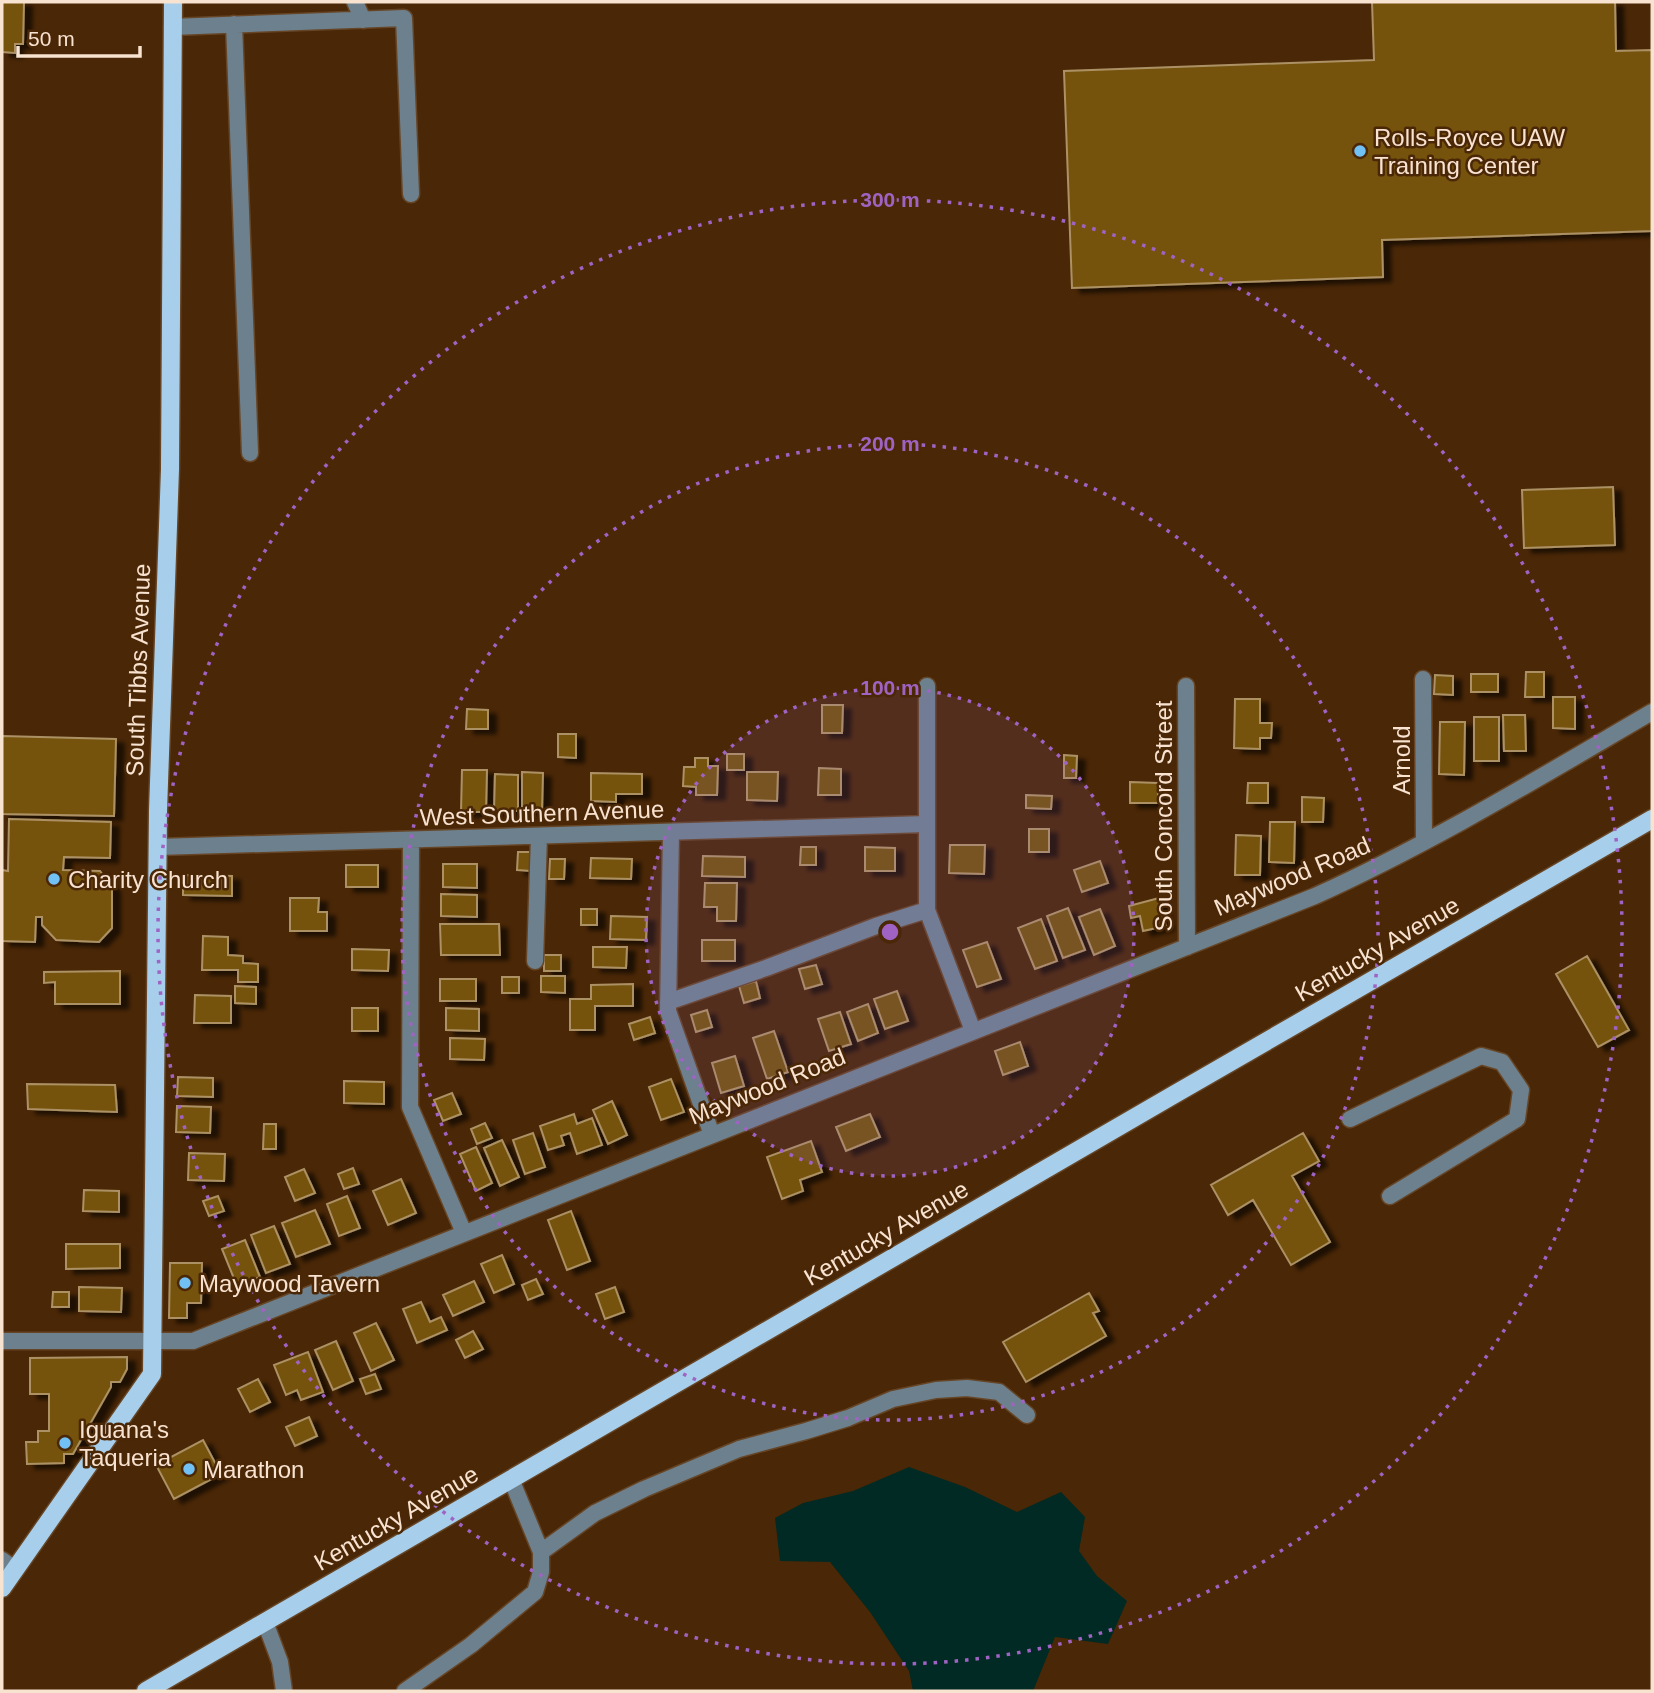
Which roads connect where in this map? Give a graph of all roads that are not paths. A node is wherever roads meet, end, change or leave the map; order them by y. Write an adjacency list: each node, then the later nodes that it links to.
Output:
1 (173, 2): 5 (main road, South Tibbs Avenue)
2 (355, 2): 3 (street)
3 (363, 20): 4 (street); 6 (street)
4 (234, 24): 5 (street); 7 (street)
5 (172, 27): 18 (main road, South Tibbs Avenue)
6 (411, 194)
7 (250, 453)
8 (1423, 679): 17 (street, Arnold)
9 (927, 686): 13 (street)
10 (1186, 686): 20 (street, South Concord Street)
11 (1652, 712): 17 (street, Maywood Road)
12 (1652, 819): 31 (main road, Kentucky Avenue)
13 (927, 824): 14 (street, West Southern Avenue); 19 (street)
14 (671, 832): 15 (street, West Southern Avenue); 22 (street)
15 (539, 836): 16 (street, West Southern Avenue); 21 (street)
16 (411, 840): 18 (street, West Southern Avenue); 27 (street)
17 (1424, 841): 20 (street, Maywood Road)
18 (158, 847): 28 (main road, South Tibbs Avenue)
19 (927, 910): 22 (street); 23 (street)
20 (1187, 947): 23 (street, Maywood Road)
21 (535, 961)
22 (668, 1002): 25 (street)
23 (973, 1031): 25 (street, Maywood Road)
24 (1350, 1119): 26 (street)
25 (712, 1135): 27 (street, Maywood Road)
26 (1390, 1196)
27 (464, 1233): 28 (street, Maywood Road)
28 (152, 1340): 29 (street, Maywood Road); 33 (main road)
29 (2, 1341)
30 (1027, 1415): 32 (street)
31 (511, 1479): 32 (street); 35 (main road, Kentucky Avenue)
32 (541, 1552): 38 (street)
33 (8, 1565): 34 (main road)
34 (2, 1588)
35 (265, 1622): 36 (main road, Kentucky Avenue); 37 (street)
36 (146, 1691)
37 (284, 1691)
38 (405, 1691)

